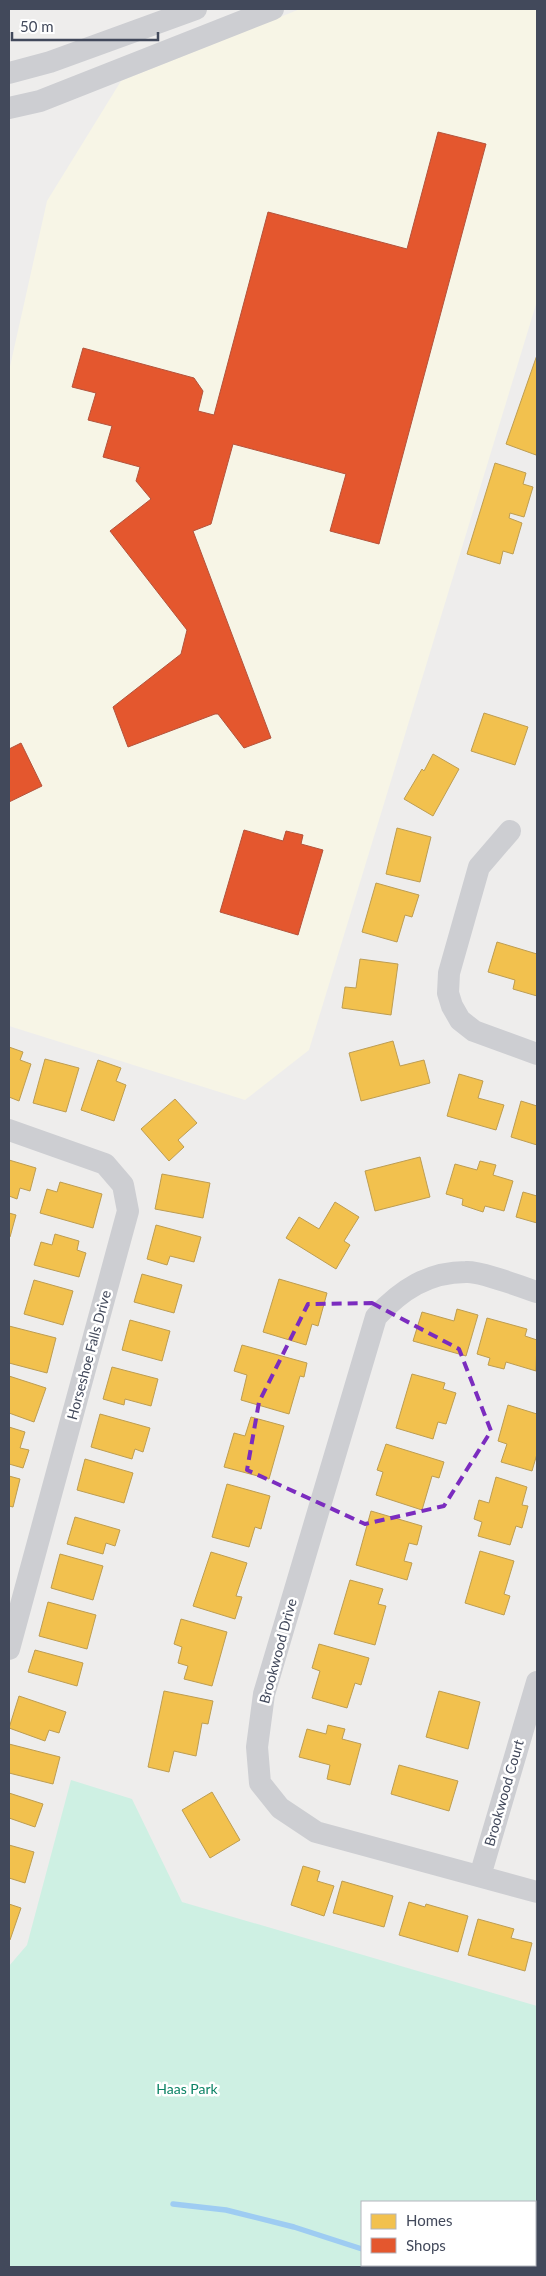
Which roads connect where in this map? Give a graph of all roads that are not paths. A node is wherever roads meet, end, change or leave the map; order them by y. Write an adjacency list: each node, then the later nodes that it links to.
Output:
1 (196, 9): 3 (street)
2 (274, 9): 4 (street)
3 (9, 74)
4 (9, 108)
5 (510, 832): 6 (street)
6 (537, 1054)
7 (9, 1130): 9 (street, Horseshoe Falls Drive)
8 (537, 1292): 11 (street, Brookwood Drive)
9 (9, 1649)
10 (537, 1682): 11 (street, Brookwood Court)
11 (480, 1876): 12 (street, Brookwood Drive)
12 (537, 1892)

